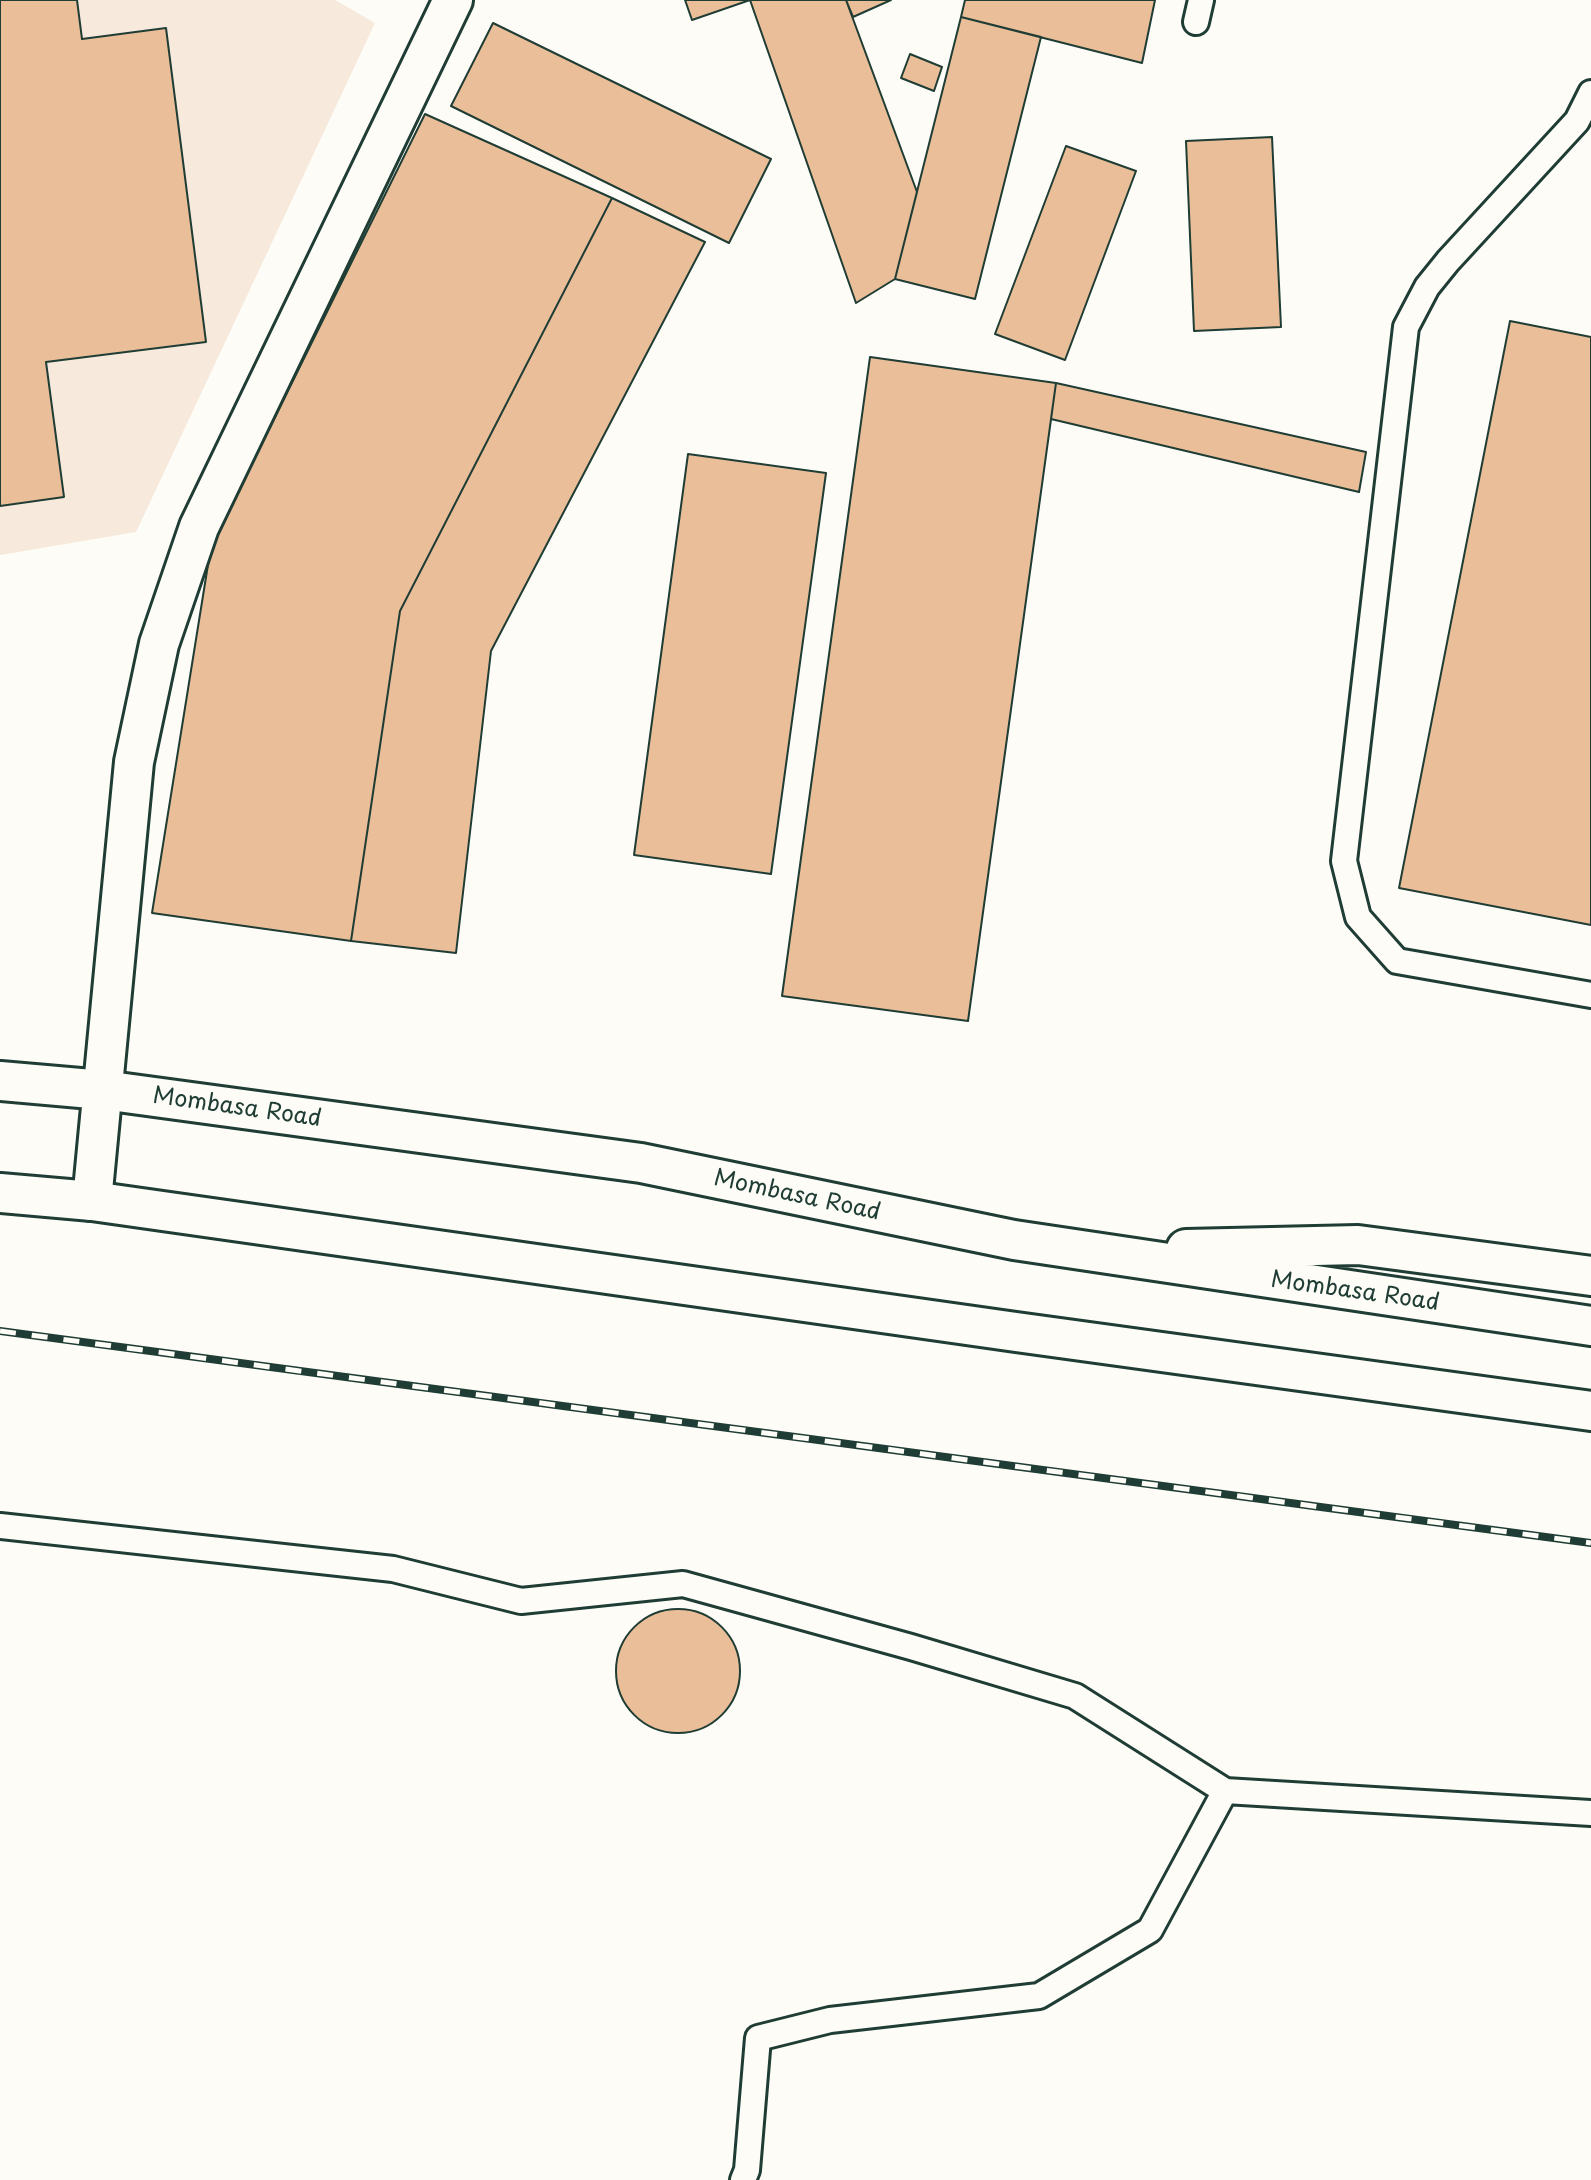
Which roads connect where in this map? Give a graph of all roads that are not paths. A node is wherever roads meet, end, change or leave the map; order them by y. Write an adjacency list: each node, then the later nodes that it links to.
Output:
1 (453, 0): 5 (main road)
2 (1591, 93): 3 (lane)
3 (1591, 995)
4 (0, 1082): 5 (main road, Mombasa Road)
5 (103, 1090): 7 (main road); 8 (main road, Mombasa Road)
6 (0, 1193): 7 (main road)
7 (92, 1201): 11 (main road)
8 (1079, 1251): 9 (main road); 10 (main road, Mombasa Road)
9 (1591, 1276)
10 (1591, 1326)
11 (1591, 1411)
12 (0, 1526): 13 (lane)
13 (1225, 1791): 14 (lane); 15 (lane)
14 (1591, 1813)
15 (743, 2180)

